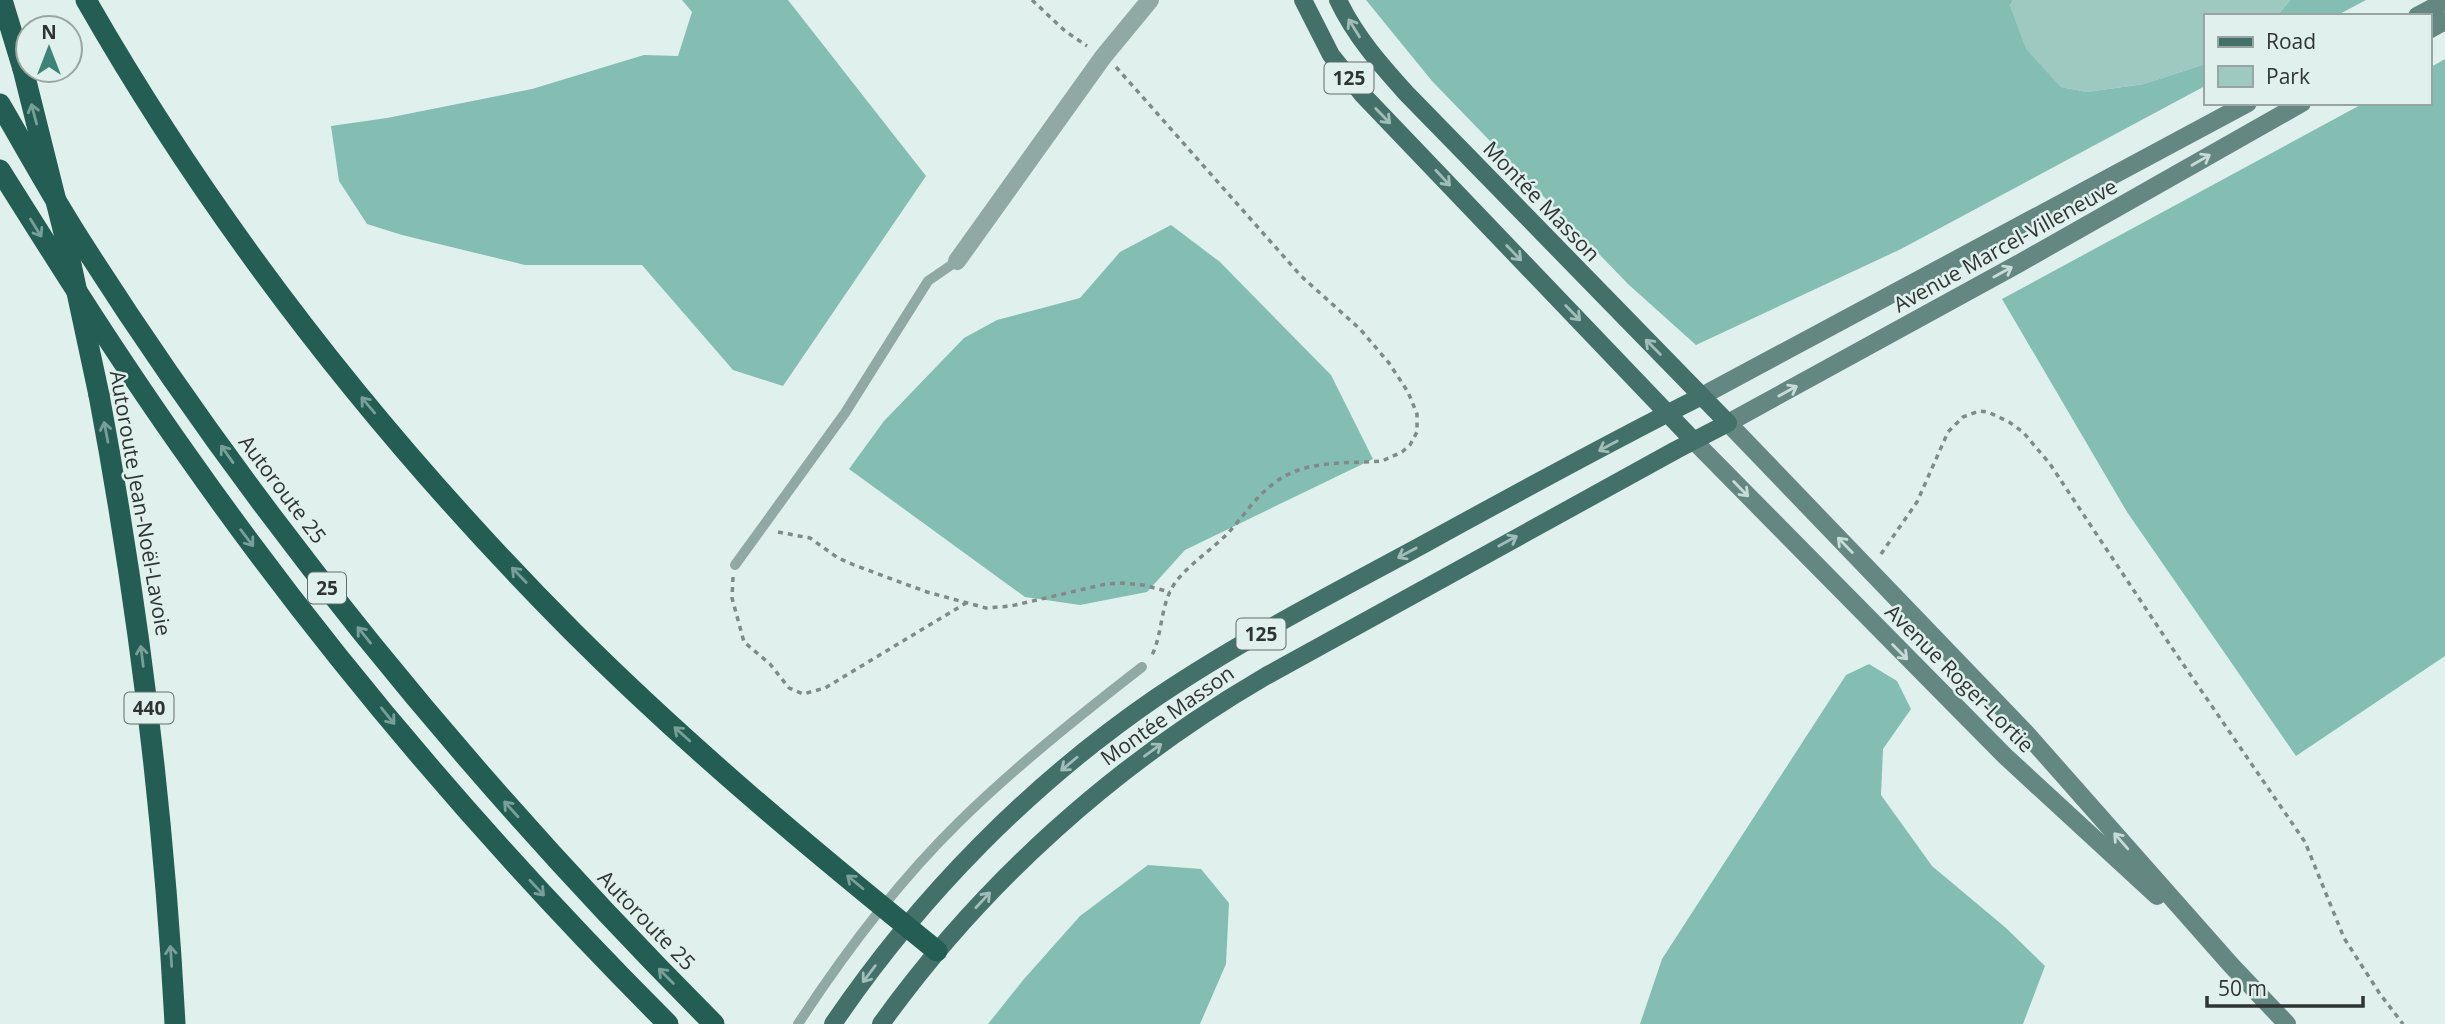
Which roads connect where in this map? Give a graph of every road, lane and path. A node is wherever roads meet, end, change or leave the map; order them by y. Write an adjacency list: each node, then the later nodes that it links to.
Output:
1 (2, 0): 29 (highway, Autoroute Jean-Noël-Lavoie / 440, one-way to 1, bridge)
2 (86, 0): 25 (highway, one-way to 2)
3 (1032, 0): 9 (path)
4 (1150, 0): 9 (street)
5 (1303, 0): 16 (main road, 125, one-way to 16)
6 (1338, 0): 15 (main road, Montée Masson, one-way to 6)
7 (2445, 1): 8 (street)
8 (2421, 14)
9 (1103, 57): 14 (street); 22 (path)
10 (0, 104): 31 (highway, Autoroute 25 / 25, one-way to 10)
11 (2244, 105): 15 (street, Avenue Marcel-Villeneuve)
12 (2298, 105): 17 (street, Avenue Marcel-Villeneuve, one-way to 12)
13 (0, 170): 30 (highway, 25, one-way to 30)
14 (957, 261): 19 (lane)
15 (1700, 397): 16 (main road, Montée Masson); 17 (main road, Avenue Roger-Lortie)
16 (1668, 413): 18 (main road, Avenue Roger-Lortie); 26 (main road, Montée Masson / 125, one-way to 26)
17 (1728, 424): 18 (main road, Montée Masson / 125); 21 (street, Avenue Roger-Lortie, one-way to 17)
18 (1693, 440): 27 (main road, Montée Masson / 125, one-way to 18); 28 (street, Avenue Roger-Lortie, one-way to 28)
19 (762, 528): 20 (lane); 23 (path)
20 (735, 565): 23 (path)
21 (1870, 570): 28 (street, Avenue Roger-Lortie, one-way to 21); 36 (path)
22 (1170, 592): 23 (path); 24 (path)
23 (968, 603)
24 (1142, 667): 25 (lane)
25 (883, 906): 26 (highway); 32 (lane)
26 (906, 926): 27 (highway); 33 (main road, Montée Masson / 125, one-way to 33)
27 (937, 951): 34 (main road, Montée Masson / 125)
28 (2231, 965): 35 (street, Avenue Roger-Lortie)
29 (175, 1024)
30 (668, 1024)
31 (714, 1024)
32 (798, 1024)
33 (832, 1024)
34 (881, 1024)
35 (2287, 1024)
36 (2403, 1024)

